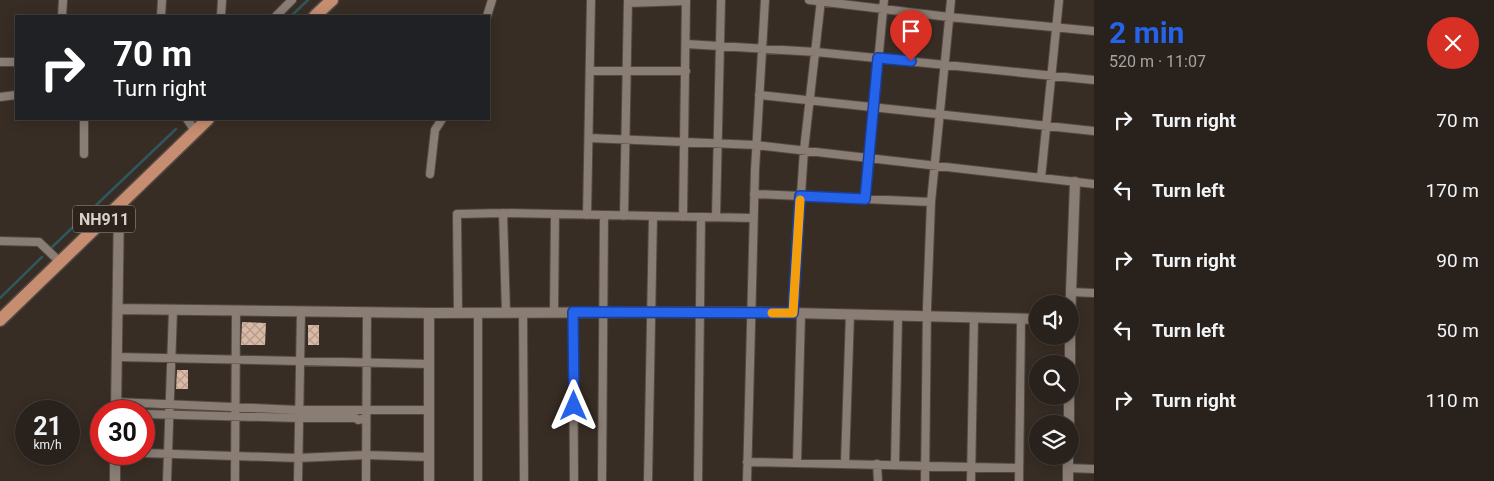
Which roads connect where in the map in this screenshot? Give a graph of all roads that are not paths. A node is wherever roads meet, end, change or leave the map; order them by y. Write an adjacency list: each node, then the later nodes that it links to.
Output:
1 (63, 0): 18 (street)
2 (162, 0): 19 (street)
3 (222, 0): 20 (street)
4 (292, 0): 21 (street)
5 (332, 0): 22 (highway)
6 (492, 0): 23 (street)
7 (591, 0): 35 (street)
8 (686, 0): 16 (street); 27 (street)
9 (721, 0): 28 (street)
10 (765, 0): 29 (street)
11 (809, 0): 12 (street)
12 (820, 0): 17 (street); 30 (street)
13 (884, 0): 17 (street)
14 (951, 0): 24 (street)
15 (1059, 0): 25 (street)
16 (628, 1): 36 (street)
17 (884, 9): 24 (street); 31 (street)
18 (62, 15)
19 (162, 15)
20 (221, 15)
21 (277, 15)
22 (316, 15)
23 (487, 15)
24 (950, 17): 25 (street); 34 (street)
25 (1056, 27): 26 (street); 38 (street)
26 (1094, 32)
27 (686, 44): 28 (street); 37 (street)
28 (720, 46): 29 (street); 56 (street)
29 (761, 47): 30 (street); 41 (street)
30 (816, 52): 31 (street); 43 (street)
31 (878, 58): 34 (street); 44 (street)
32 (0, 62): 33 (street)
33 (15, 62)
34 (944, 65): 38 (street); 45 (street)
35 (590, 71): 36 (street); 53 (street)
36 (627, 71): 37 (street); 54 (street)
37 (686, 72): 55 (street)
38 (1052, 76): 39 (street); 50 (street)
39 (1094, 80)
40 (15, 94): 42 (street)
41 (759, 95): 43 (street); 57 (street)
42 (0, 96)
43 (810, 99): 44 (street); 58 (street)
44 (873, 107): 45 (street); 60 (street)
45 (939, 116): 50 (street); 61 (street)
46 (84, 120): 59 (street)
47 (188, 120): 51 (street)
48 (207, 120): 51 (highway, NH911)
49 (441, 120): 62 (street)
50 (1046, 126): 52 (street); 63 (street)
51 (195, 131): 70 (highway, NH911)
52 (1094, 131)
53 (589, 138): 54 (street); 73 (street)
54 (626, 140): 55 (street); 75 (street)
55 (685, 142): 56 (street); 77 (street)
56 (718, 144): 57 (street); 79 (street)
57 (756, 144): 58 (street); 66 (street)
58 (804, 150): 60 (street); 67 (street)
59 (84, 154)
60 (868, 157): 61 (street); 68 (street)
61 (934, 164): 63 (street); 69 (street)
62 (430, 174)
63 (1041, 178): 64 (street)
64 (1075, 182): 65 (street); 83 (street)
65 (1094, 184)
66 (754, 194): 67 (street); 80 (street)
67 (800, 196): 68 (street); 101 (street)
68 (865, 199): 69 (street)
69 (931, 202): 104 (street)
70 (119, 205): 82 (highway, NH911); 85 (street)
71 (503, 213): 72 (street); 91 (street); 100 (street)
72 (555, 214): 73 (street); 93 (street)
73 (587, 215): 74 (street)
74 (604, 215): 75 (street); 95 (street)
75 (624, 216): 76 (street)
76 (653, 216): 77 (street); 96 (street)
77 (683, 217): 78 (street)
78 (701, 217): 79 (street); 97 (street)
79 (716, 217): 80 (street)
80 (753, 218): 98 (street)
81 (0, 241): 82 (street)
82 (60, 262): 108 (highway, NH911)
83 (1070, 292): 84 (street)
84 (1094, 293)
85 (118, 309): 86 (street); 109 (street)
86 (173, 310): 87 (street); 110 (street)
87 (236, 310): 88 (street); 111 (street)
88 (301, 311): 89 (street); 112 (street)
89 (367, 312): 99 (street); 113 (street)
90 (478, 312): 91 (street); 100 (street); 147 (street)
91 (506, 312): 92 (street)
92 (523, 312): 93 (street); 148 (street)
93 (554, 312): 94 (street)
94 (573, 312): 95 (street); 149 (street)
95 (604, 312): 96 (street); 150 (street)
96 (650, 312): 97 (street); 151 (street)
97 (700, 312): 98 (street); 152 (street)
98 (751, 312): 101 (street); 130 (street)
99 (429, 313): 100 (street); 114 (street)
100 (458, 313)
101 (797, 313): 102 (street); 131 (street)
102 (850, 314): 103 (street); 132 (street)
103 (898, 315): 104 (street); 134 (street)
104 (926, 316): 105 (street); 136 (street)
105 (974, 317): 106 (street); 137 (street)
106 (1021, 318): 107 (street); 138 (street)
107 (1029, 318)
108 (0, 320)
109 (117, 357): 110 (street); 115 (street)
110 (171, 359): 111 (street); 117 (street)
111 (236, 359): 112 (street); 119 (street)
112 (300, 362): 113 (street); 121 (street)
113 (367, 363): 114 (street); 122 (street)
114 (429, 364): 118 (street)
115 (116, 400)
116 (155, 406): 117 (street)
117 (170, 406): 119 (street); 123 (street)
118 (429, 410): 122 (street); 128 (street)
119 (235, 412): 121 (street); 123 (street); 127 (street)
120 (155, 414): 123 (street)
121 (299, 414): 122 (street); 129 (street)
122 (366, 414): 126 (street)
123 (169, 415): 125 (street)
124 (155, 453): 125 (street)
125 (169, 454): 127 (street); 142 (street)
126 (366, 455): 128 (street); 129 (street); 145 (street)
127 (235, 456): 129 (street); 143 (street)
128 (429, 457): 146 (street)
129 (298, 458): 144 (street)
130 (747, 462): 131 (street); 153 (street)
131 (797, 462): 132 (street)
132 (845, 463): 133 (street)
133 (877, 464): 134 (street); 154 (street)
134 (895, 464): 136 (street)
135 (115, 465): 141 (street)
136 (926, 465): 137 (street); 155 (street)
137 (971, 467): 138 (street); 156 (street)
138 (1019, 468): 157 (street)
139 (1068, 468): 140 (street); 158 (street)
140 (1094, 469)
141 (114, 481)
142 (167, 481)
143 (235, 481)
144 (298, 481)
145 (366, 481)
146 (428, 481)
147 (478, 481)
148 (524, 481)
149 (574, 481)
150 (602, 481)
151 (648, 481)
152 (698, 481)
153 (747, 481)
154 (878, 481)
155 (925, 481)
156 (971, 481)
157 (1019, 481)
158 (1068, 481)

